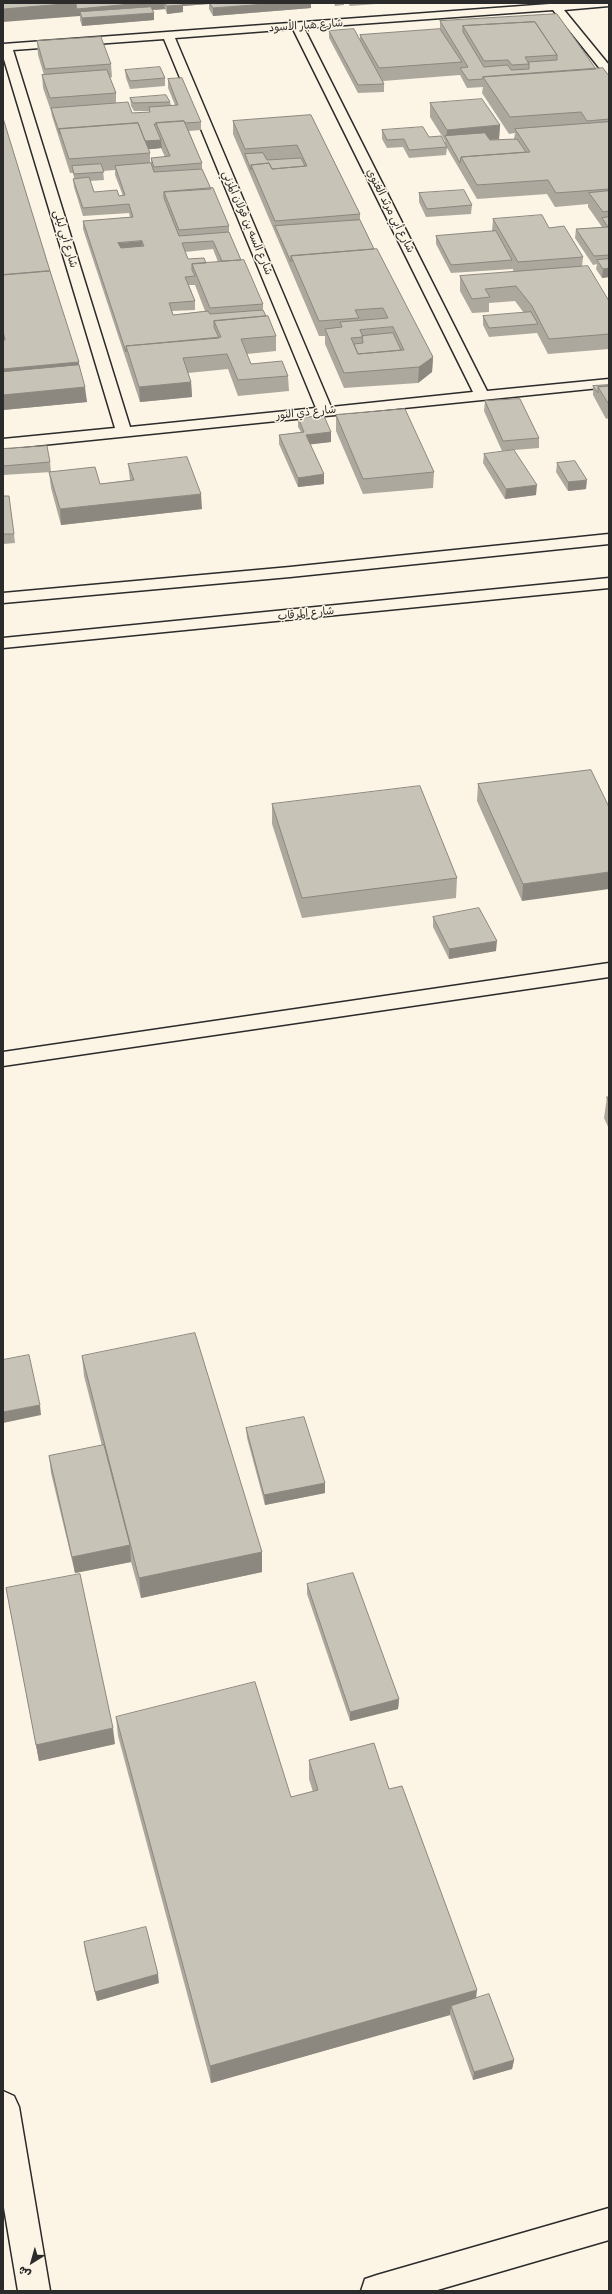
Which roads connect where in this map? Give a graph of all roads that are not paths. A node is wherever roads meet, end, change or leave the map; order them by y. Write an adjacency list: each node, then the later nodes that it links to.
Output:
1 (609, 3): 3 (street, شارع هبار الأسود)
2 (407, 8): 4 (street)
3 (557, 8): 4 (street, شارع هبار الأسود); 8 (street)
4 (415, 19): 5 (street, شارع هبار الأسود)
5 (298, 27): 6 (street, شارع هبار الأسود); 10 (street, شارع أبي مرثد الغنوي)
6 (168, 35): 7 (street, شارع هبار الأسود); 11 (street, شارع السه بن فولان المزني)
7 (4, 47): 12 (street, شارع أبي ليلى)
8 (609, 73)
9 (609, 383): 10 (street, شارع ذي النور)
10 (482, 396): 11 (street, شارع ذي النور)
11 (325, 411): 12 (street, شارع ذي النور)
12 (124, 432): 13 (street, شارع ذي النور)
13 (3, 444)
14 (609, 539): 16 (street)
15 (609, 583): 17 (street, شارع المرقاب)
16 (3, 598)
17 (3, 643)
18 (609, 970): 19 (street)
19 (3, 1059)
20 (3, 2107): 22 (street)
21 (609, 2224): 23 (street)
22 (34, 2291)
23 (377, 2291)

